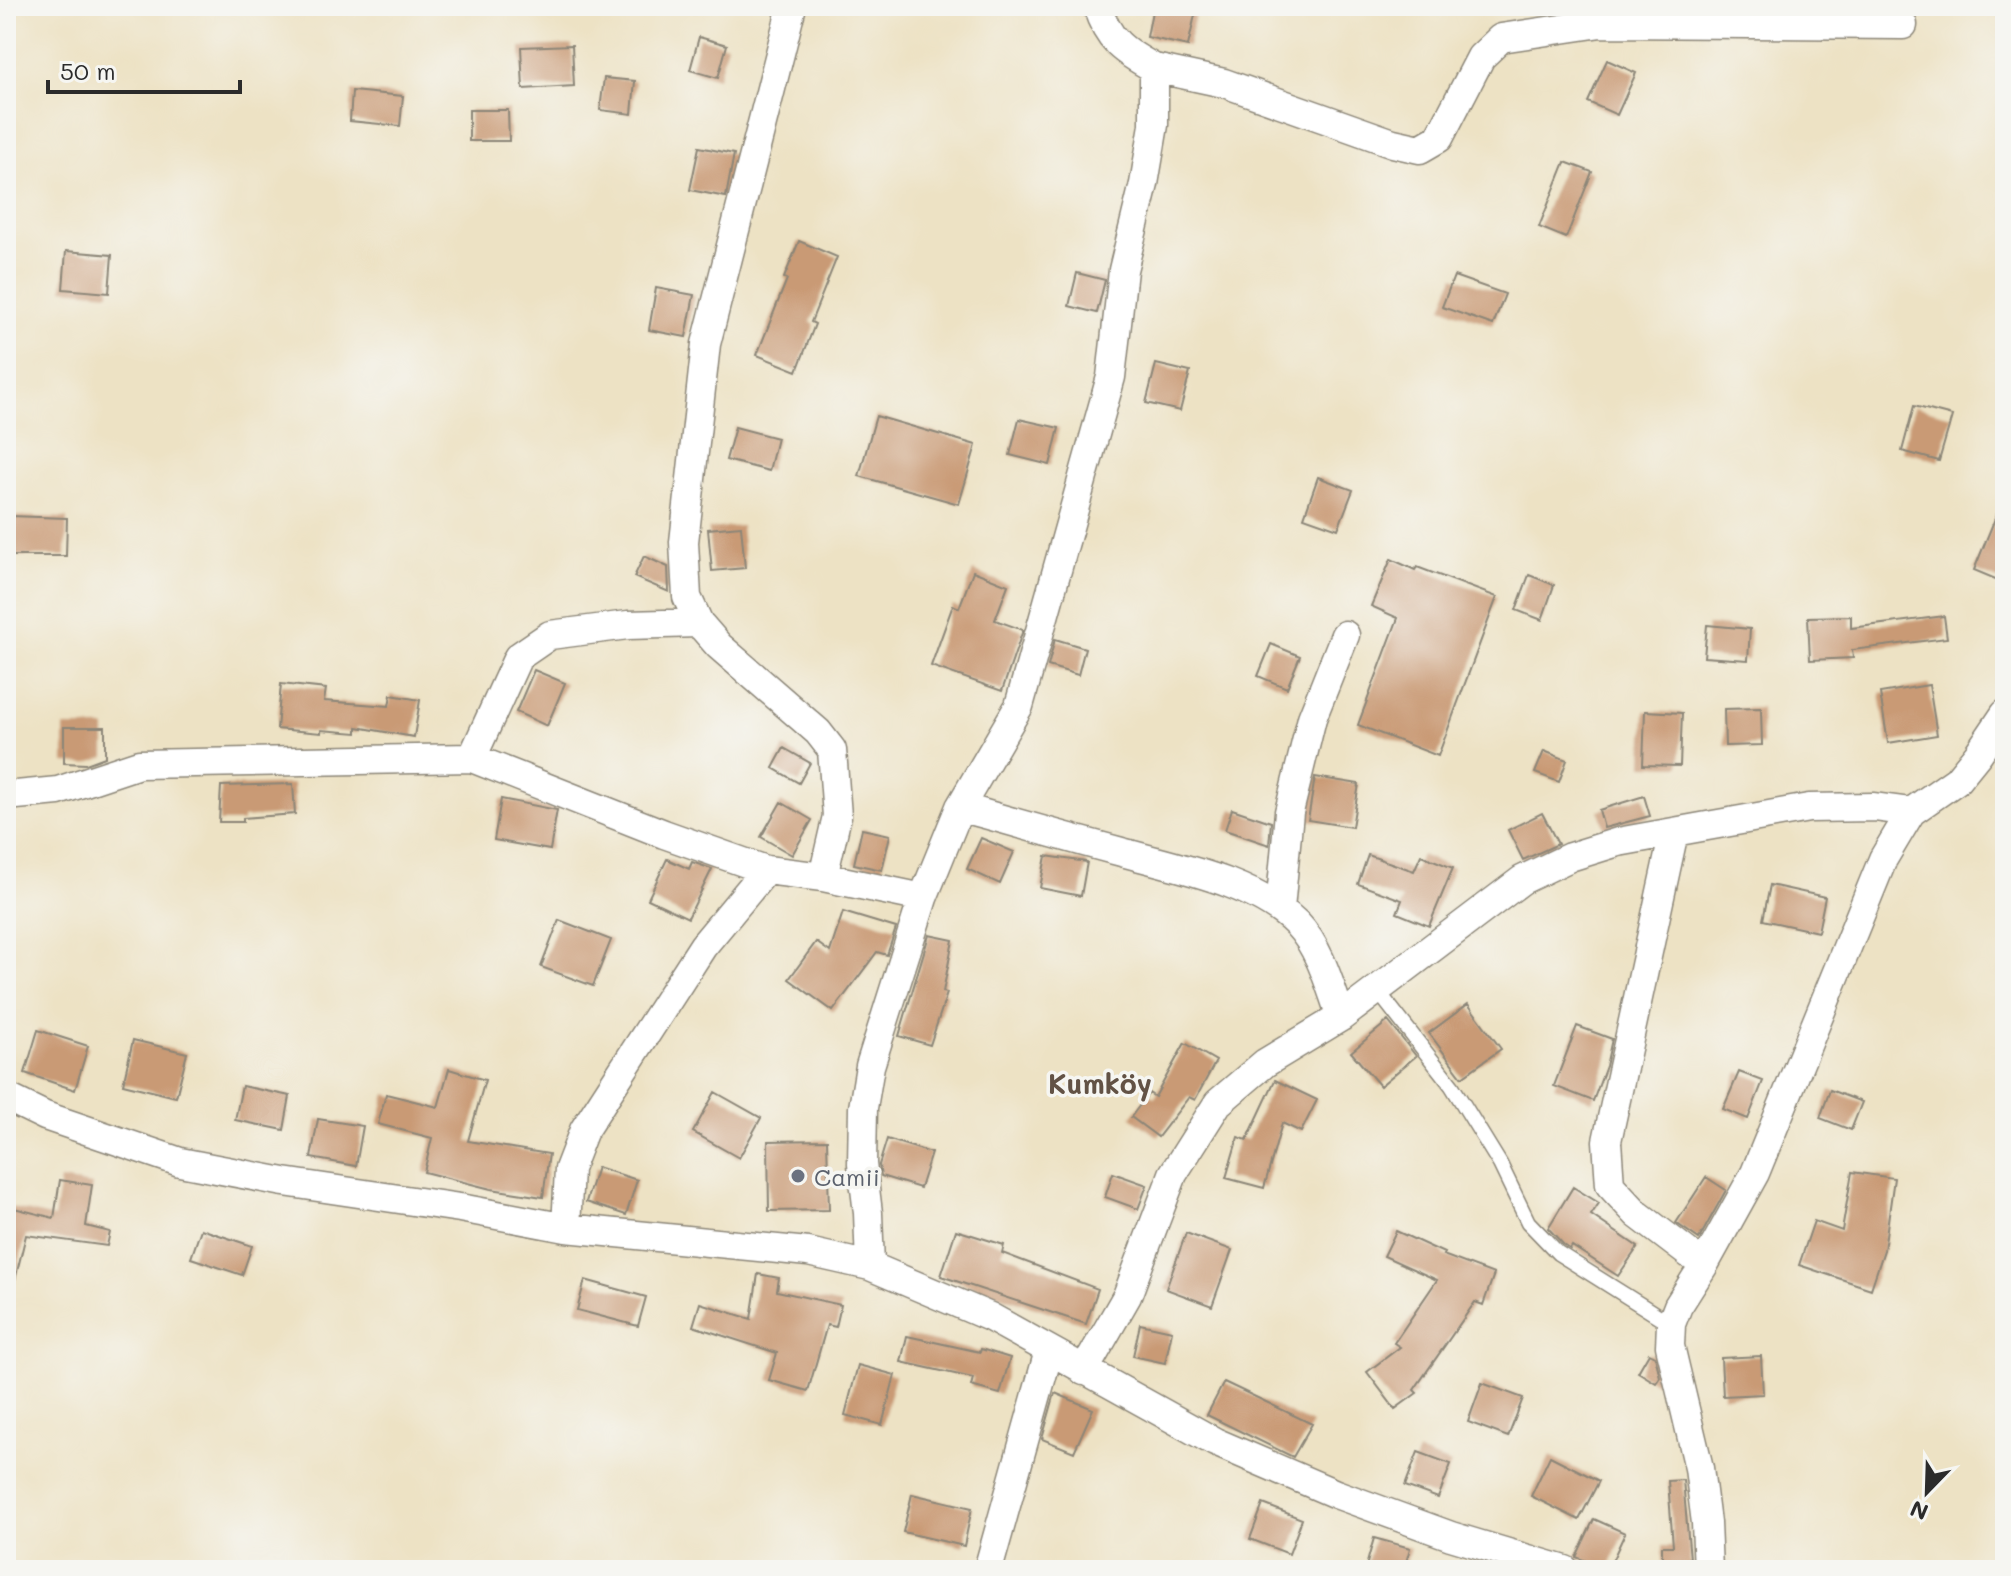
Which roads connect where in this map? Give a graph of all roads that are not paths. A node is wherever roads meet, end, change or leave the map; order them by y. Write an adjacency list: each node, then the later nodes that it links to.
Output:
1 (792, 6): 5 (street)
2 (1097, 6): 4 (street)
3 (1903, 25): 4 (street)
4 (1154, 68): 10 (street)
5 (699, 623): 8 (street); 14 (street)
6 (1345, 635): 16 (street)
7 (2005, 714): 11 (street)
8 (472, 758): 9 (street); 13 (street)
9 (6, 796)
10 (960, 807): 15 (street); 16 (street)
11 (1911, 812): 12 (street); 21 (street)
12 (1674, 832): 17 (street); 21 (street)
13 (766, 870): 14 (street); 20 (street)
14 (823, 877): 15 (street)
15 (923, 898): 22 (street)
16 (1280, 909): 18 (street)
17 (1377, 990): 18 (street); 23 (lane)
18 (1341, 1017): 25 (street)
19 (6, 1097): 20 (street)
20 (566, 1228): 22 (street)
21 (1704, 1265): 23 (street)
22 (870, 1266): 24 (street)
23 (1671, 1324): 28 (street)
24 (1049, 1351): 25 (street); 26 (street)
25 (1084, 1371): 27 (street)
26 (988, 1570)
27 (1565, 1570)
28 (1708, 1570)

